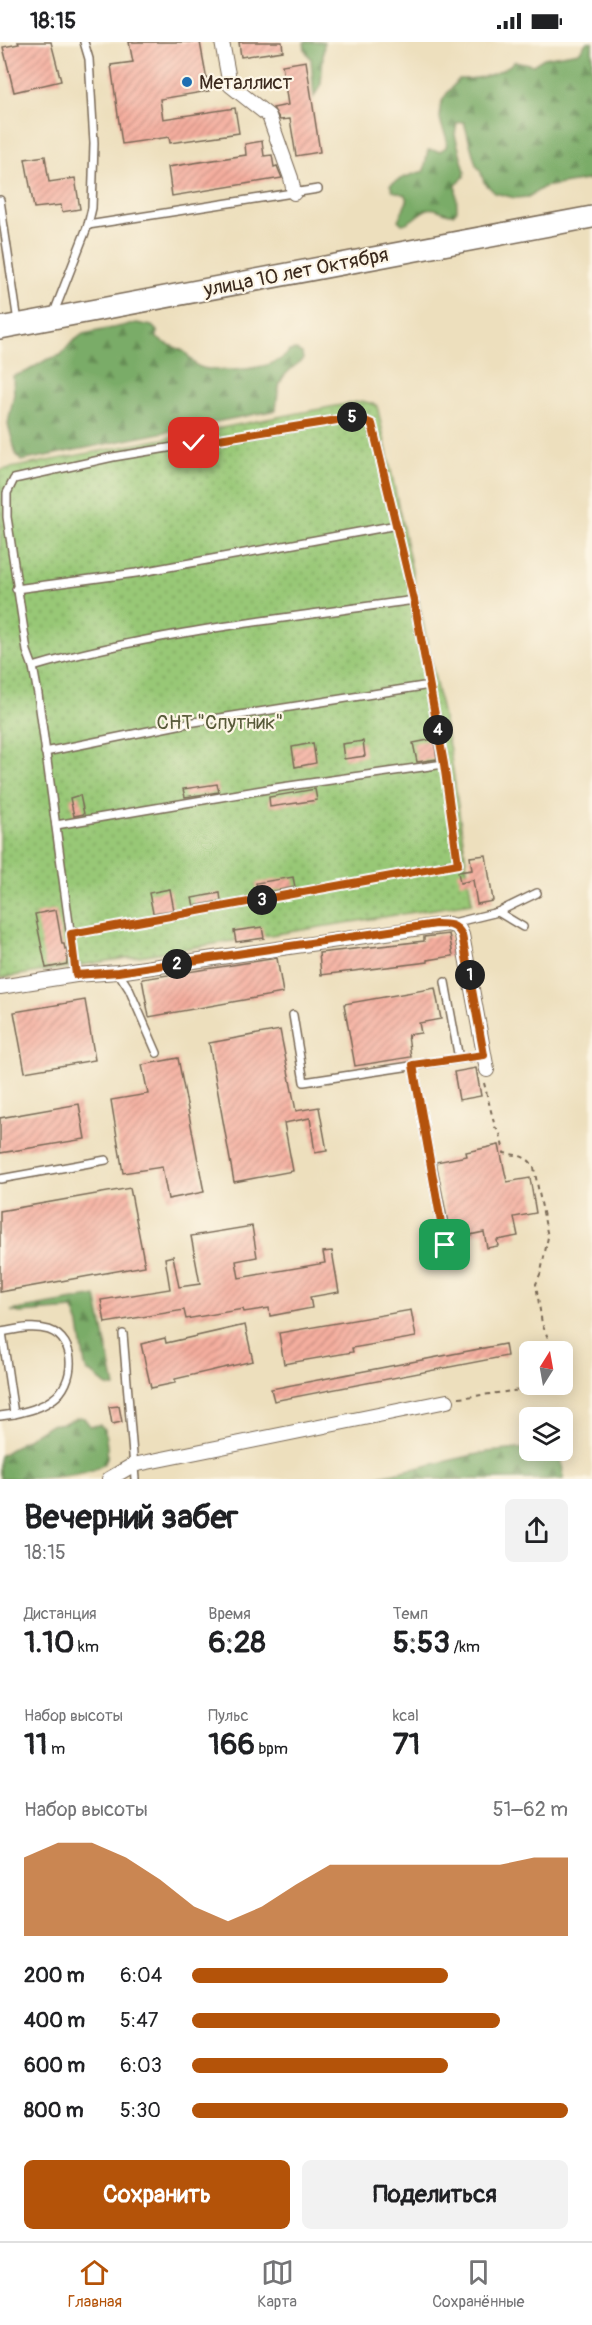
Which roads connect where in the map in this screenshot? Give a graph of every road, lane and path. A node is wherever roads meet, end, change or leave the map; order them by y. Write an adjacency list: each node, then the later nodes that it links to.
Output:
1 (84, 42): 7 (lane)
2 (222, 42): 4 (street)
3 (318, 189): 4 (lane)
4 (294, 193): 7 (lane)
5 (0, 200): 9 (lane)
6 (592, 217): 8 (main road, улица 10 лет Октября)
7 (88, 225): 8 (lane)
8 (52, 318): 9 (main road, улица 10 лет Октября)
9 (9, 326)
10 (397, 525): 11 (lane); 11 (lane); 12 (lane)
11 (16, 589): 13 (lane)
12 (414, 600): 13 (lane); 14 (lane)
13 (33, 667): 15 (lane)
14 (430, 686): 15 (lane); 16 (lane)
15 (45, 752): 17 (lane)
16 (444, 764): 17 (lane); 22 (lane)
17 (56, 825): 22 (lane)
18 (537, 893): 19 (lane)
19 (498, 912): 20 (lane); 21 (lane)
20 (448, 924): 23 (street); 29 (street)
21 (523, 927)
22 (71, 934): 24 (lane)
23 (118, 972): 24 (street); 28 (lane)
24 (76, 975): 26 (street)
25 (445, 982): 30 (lane)
26 (0, 987)
27 (293, 1015): 31 (lane)
28 (157, 1053)
29 (484, 1055): 30 (lane); 32 (street)
30 (459, 1059): 31 (lane)
31 (413, 1065): 35 (lane)
32 (486, 1076): 38 (path)
33 (106, 1160): 34 (lane)
34 (0, 1179)
35 (445, 1245)
36 (1, 1332): 41 (lane); 41 (lane)
37 (123, 1334): 43 (lane)
38 (549, 1341)
39 (519, 1390): 40 (path)
40 (447, 1401): 43 (street)
41 (14, 1414): 42 (lane)
42 (0, 1416)
43 (134, 1472): 44 (street)
44 (109, 1479)

